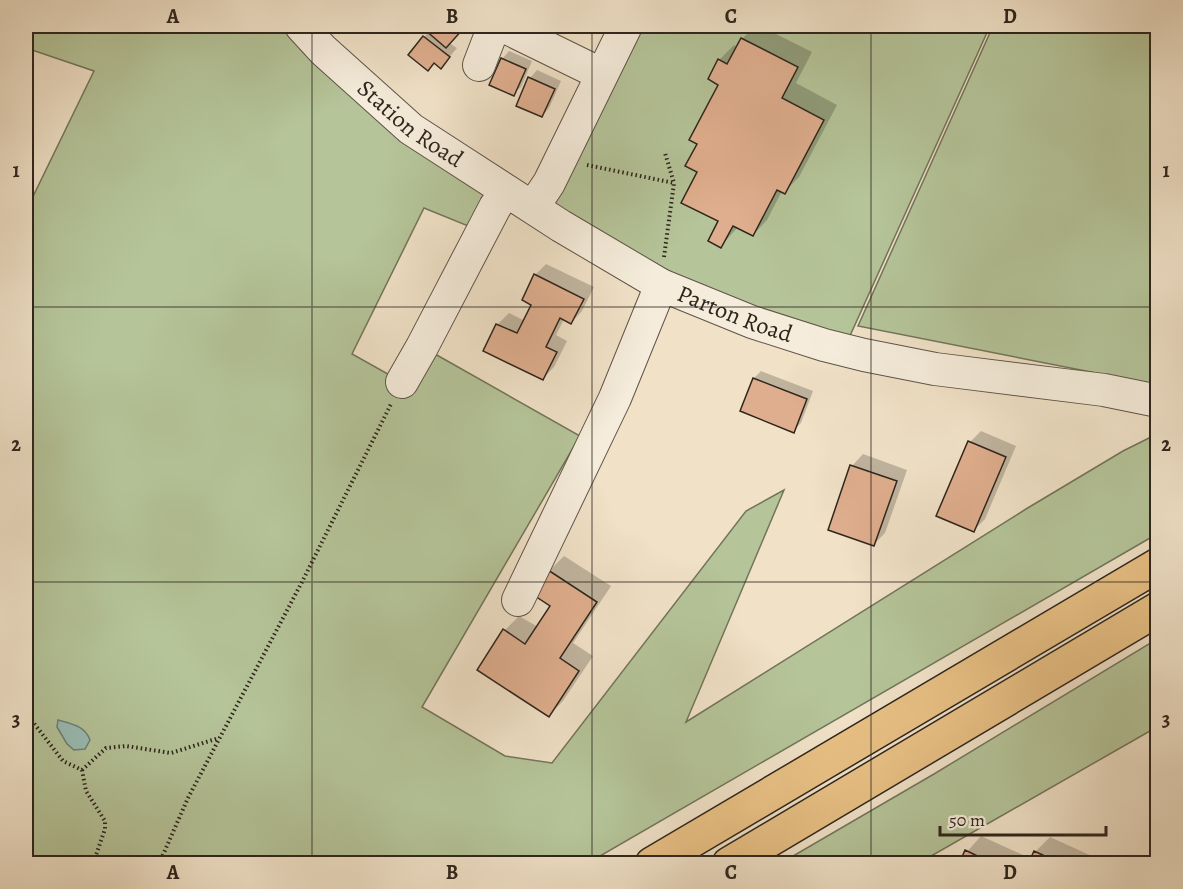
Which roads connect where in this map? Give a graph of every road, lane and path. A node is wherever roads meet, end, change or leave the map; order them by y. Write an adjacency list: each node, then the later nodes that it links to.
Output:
1 (301, 26): 10 (street, Station Road)
2 (494, 26): 5 (street)
3 (502, 26): 6 (street)
4 (626, 26): 6 (street)
5 (479, 65)
6 (601, 74): 8 (street)
7 (665, 153): 9 (path)
8 (560, 159): 9 (path); 11 (street)
9 (674, 183): 12 (path)
10 (506, 191): 11 (street, Station Road); 13 (street)
11 (533, 207): 12 (street, Parton Road)
12 (661, 285): 14 (street, Parton Road); 16 (street)
13 (402, 382): 19 (path)
14 (1158, 401)
15 (1158, 565): 23 (highway)
16 (518, 600)
17 (1158, 609): 24 (highway)
18 (26, 712): 20 (path)
19 (220, 738): 20 (path); 22 (path)
20 (82, 770): 21 (path)
21 (93, 864)
22 (159, 864)
23 (652, 864)
24 (729, 864)

